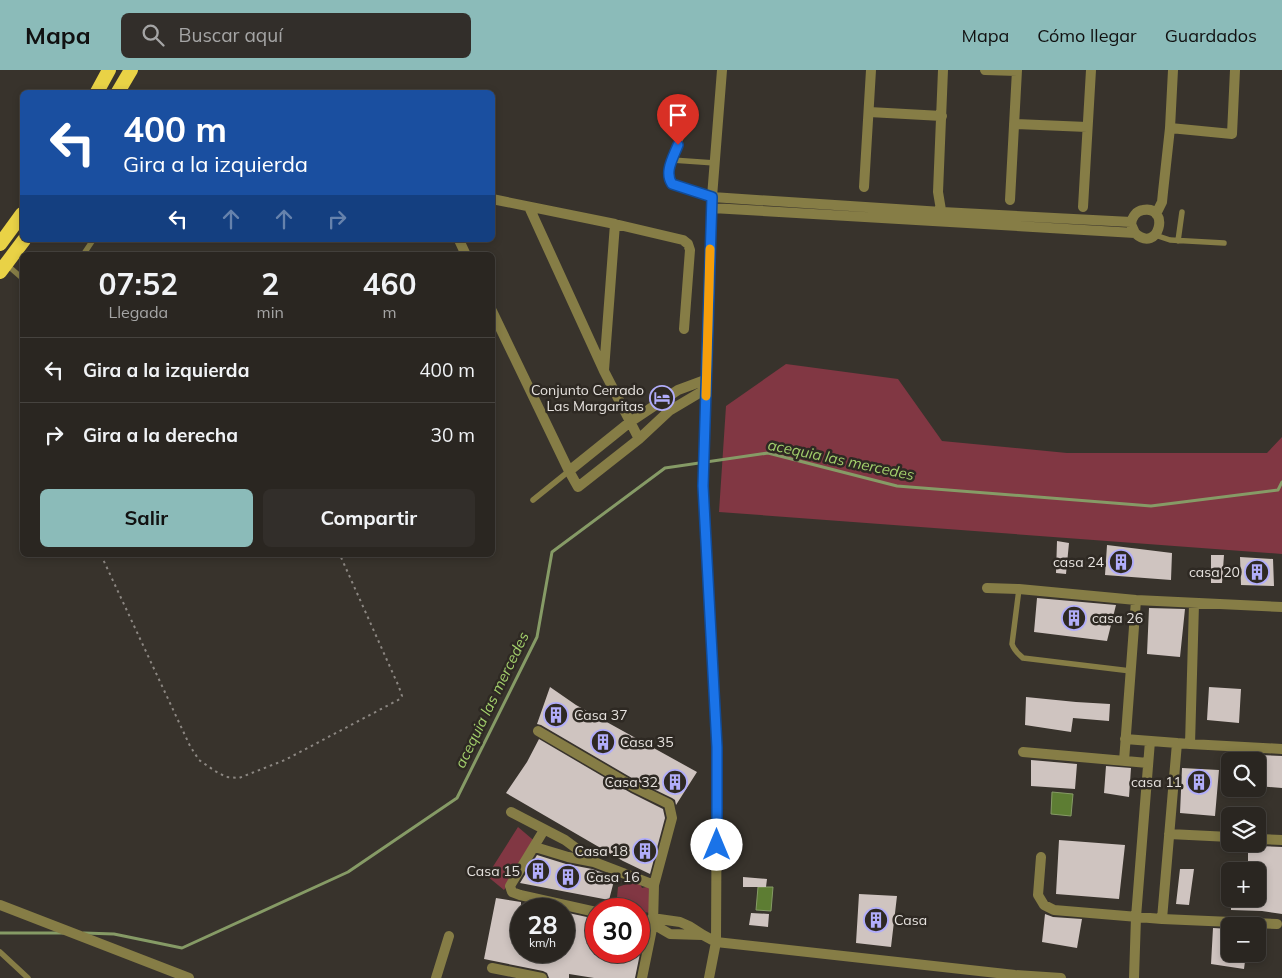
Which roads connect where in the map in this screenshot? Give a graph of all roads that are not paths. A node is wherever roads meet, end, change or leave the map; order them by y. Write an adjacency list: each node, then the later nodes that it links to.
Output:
1 (109, 70): 11 (highway)
2 (130, 70): 12 (highway)
3 (722, 70): 20 (street)
4 (871, 70): 13 (street)
5 (943, 70): 14 (street)
6 (985, 70): 7 (street)
7 (1017, 70): 15 (street)
8 (1091, 70): 16 (street)
9 (1172, 70): 17 (street)
10 (1235, 70): 17 (street)
11 (98, 90)
12 (119, 90)
13 (868, 112): 14 (street); 21 (street)
14 (942, 116): 30 (street)
15 (1014, 124): 16 (street); 24 (street)
16 (1088, 127): 27 (street)
17 (1170, 128): 28 (street)
18 (684, 130): 19 (lane)
19 (672, 160): 20 (lane); 22 (lane)
20 (715, 163): 22 (street)
21 (864, 188)
22 (712, 197): 26 (street); 30 (street)
23 (495, 199): 25 (street)
24 (1010, 200)
25 (528, 207): 33 (street); 44 (street)
26 (712, 208): 30 (street); 45 (street)
27 (1083, 208)
28 (1153, 212): 32 (street); 35 (street)
29 (1182, 212): 36 (lane)
30 (937, 216): 32 (street); 34 (street)
31 (20, 217): 39 (highway)
32 (1131, 222): 34 (street)
33 (615, 224): 43 (street); 44 (street)
34 (1135, 233): 35 (street)
35 (1155, 235): 36 (lane)
36 (1178, 241): 38 (lane)
37 (22, 242): 40 (highway)
38 (1224, 243)
39 (0, 244)
40 (3, 268): 41 (lane)
41 (20, 277)
42 (495, 317): 48 (street)
43 (684, 329)
44 (604, 371): 46 (street)
45 (706, 385): 46 (street); 47 (street); 82 (street)
46 (630, 422): 47 (street); 48 (street)
47 (639, 438): 48 (street)
48 (569, 471): 49 (lane)
49 (533, 500)
50 (987, 588): 51 (street)
51 (1019, 589): 52 (street); 55 (lane)
52 (1136, 600): 53 (street); 55 (street)
53 (1194, 604): 54 (street); 60 (street)
54 (1282, 607)
55 (1131, 671): 57 (street)
56 (538, 731): 74 (street)
57 (1126, 739): 58 (street); 63 (street)
58 (1150, 741): 59 (street); 64 (street)
59 (1176, 743): 60 (street); 67 (street)
60 (1190, 744): 61 (street)
61 (1282, 748)
62 (1023, 752): 63 (street)
63 (1124, 761): 64 (street)
64 (1148, 763): 77 (street)
65 (511, 812): 66 (street)
66 (544, 830): 71 (street); 73 (street)
67 (1169, 834): 68 (street); 78 (street)
68 (1221, 837)
69 (1266, 839): 70 (street)
70 (1282, 840)
71 (535, 847): 73 (street); 76 (street)
72 (1041, 857): 77 (street)
73 (594, 862): 74 (street)
74 (654, 885): 79 (street)
75 (0, 905): 86 (street)
76 (585, 910)
77 (1136, 917): 78 (street); 92 (street)
78 (1162, 919): 80 (street)
79 (652, 921): 82 (street); 89 (street)
80 (1277, 924)
81 (450, 936): 87 (street)
82 (716, 942): 90 (street); 91 (street)
83 (0, 952): 85 (lane)
84 (492, 968): 88 (street)
85 (28, 978)
86 (189, 978)
87 (436, 978)
88 (542, 978)
89 (642, 978)
90 (709, 978)
91 (1061, 978)
92 (1134, 978)

